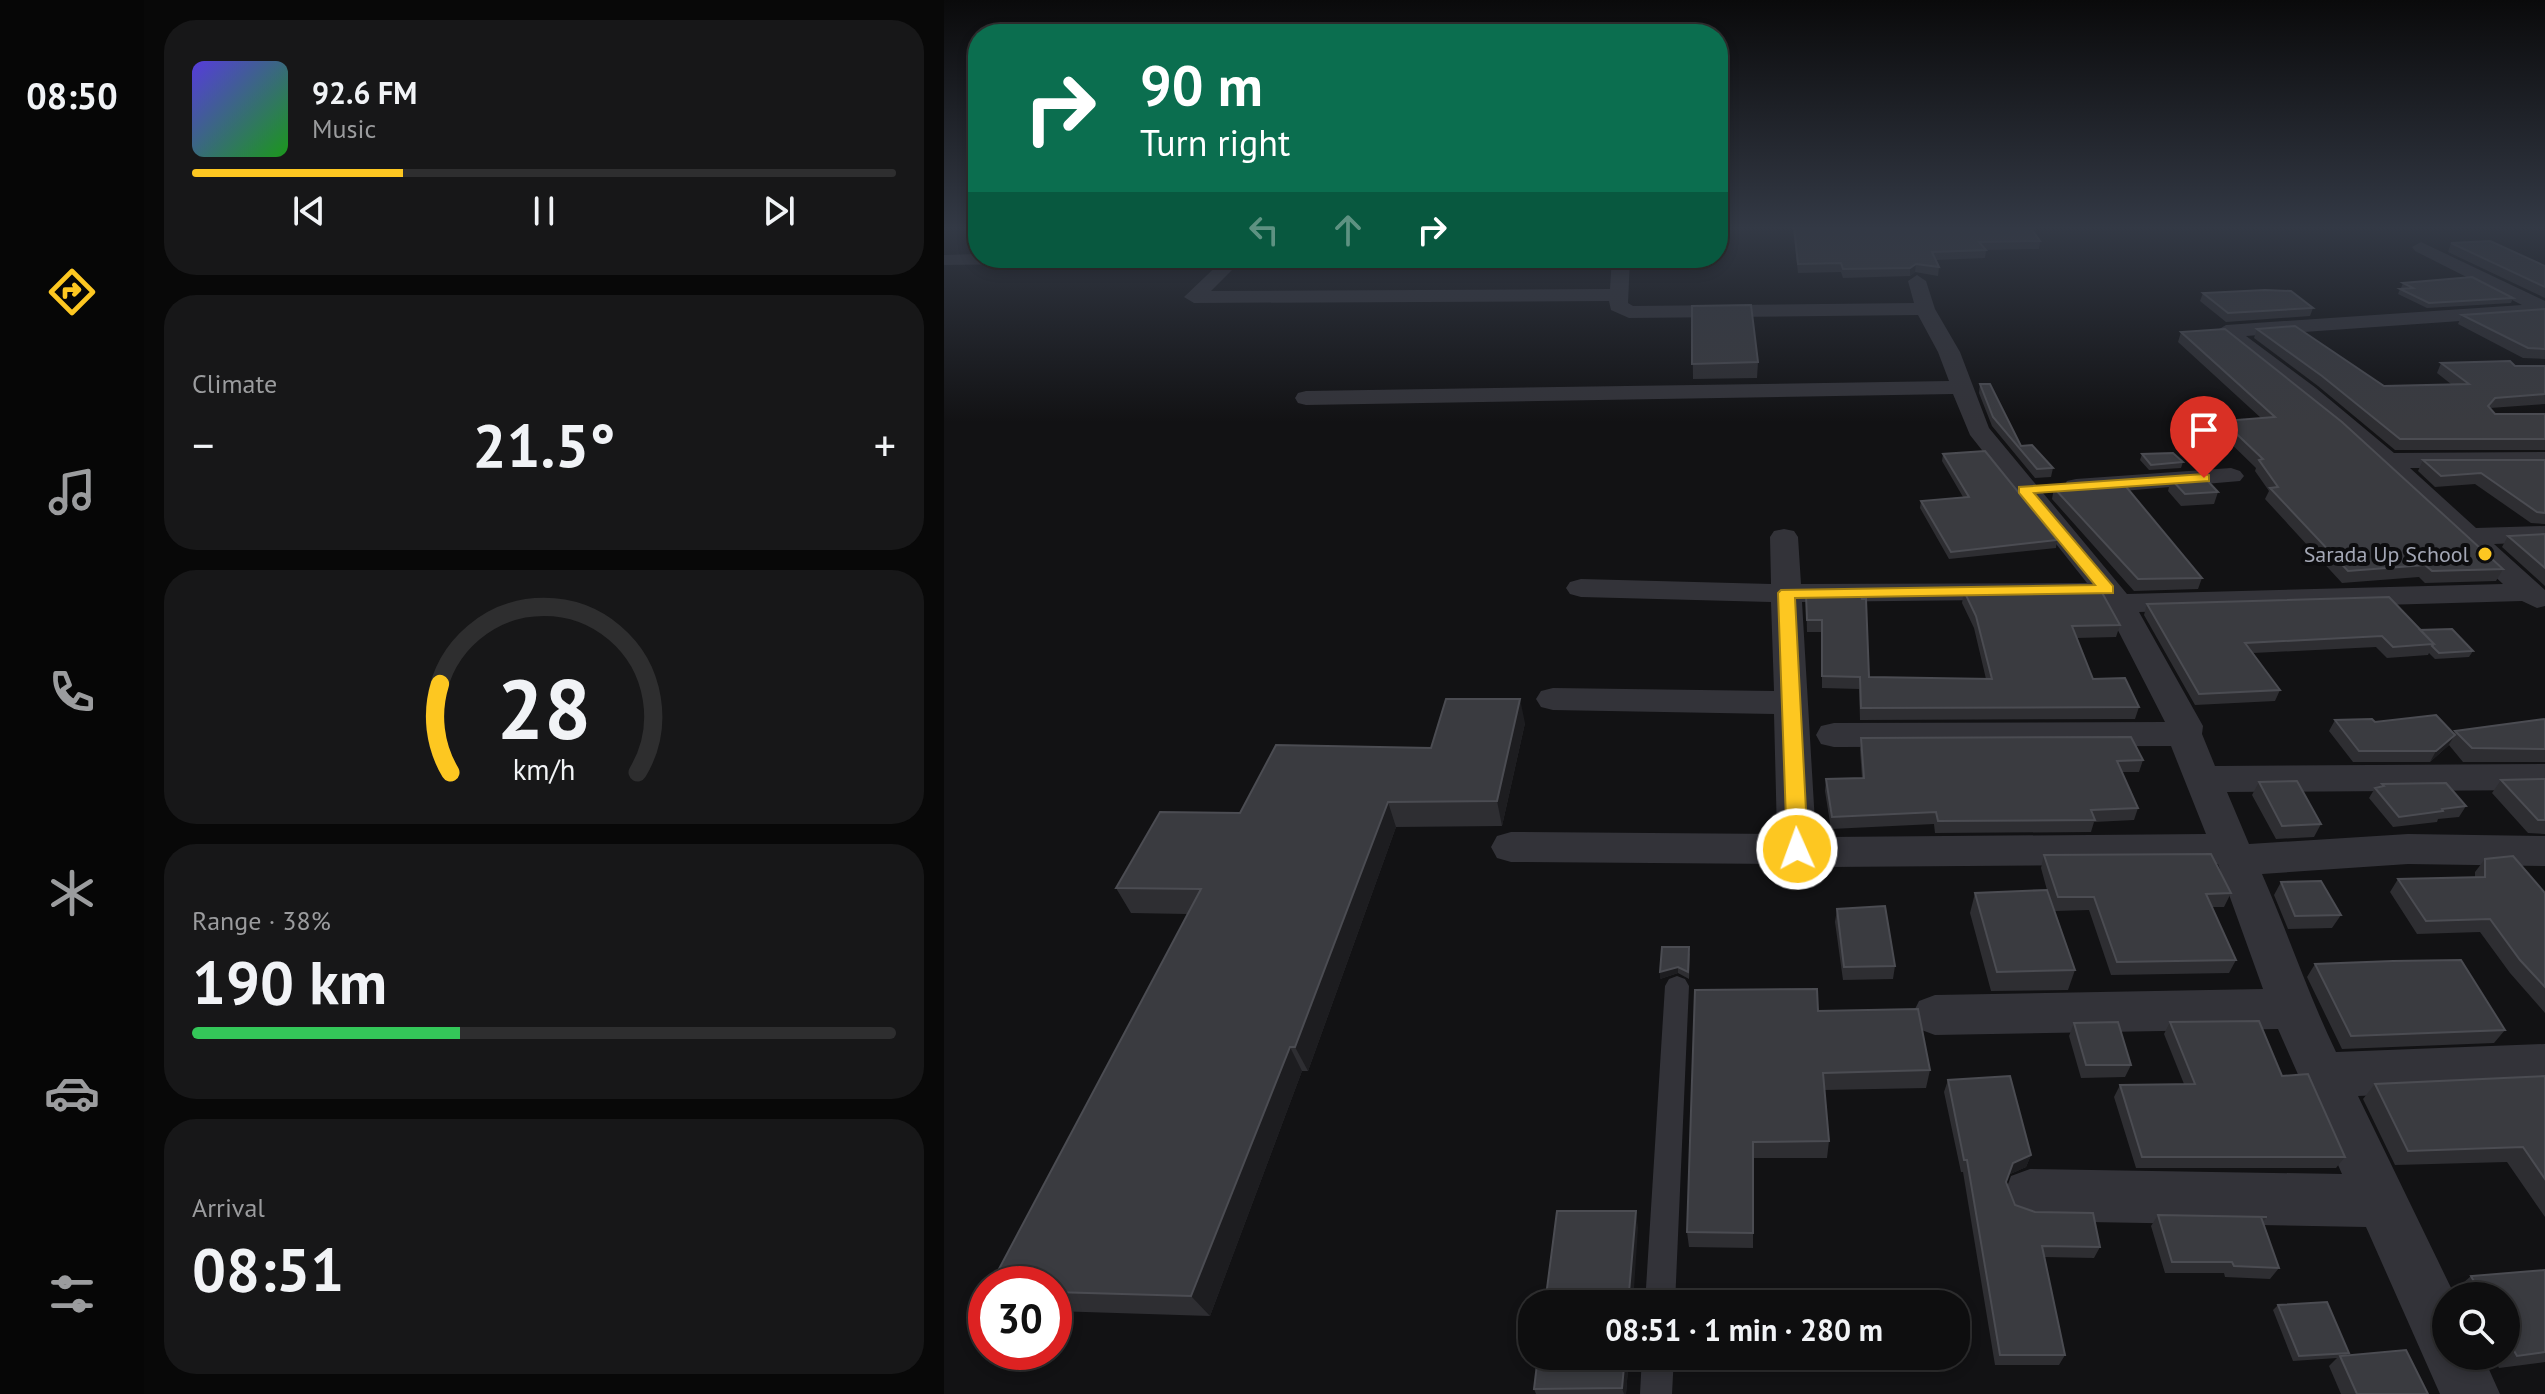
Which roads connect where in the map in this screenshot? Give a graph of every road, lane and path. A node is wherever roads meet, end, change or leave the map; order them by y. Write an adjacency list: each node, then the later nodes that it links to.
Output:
1 (1199, 292): 4 (street)
2 (1920, 292): 5 (street)
3 (2511, 292): 6 (street)
4 (1619, 295): 5 (street)
5 (1925, 309): 7 (street)
6 (2545, 309): 10 (street)
7 (1963, 387): 8 (street); 12 (street)
8 (1306, 398)
9 (2545, 460): 10 (street)
10 (2389, 461): 15 (street)
11 (2231, 476): 12 (street)
12 (2024, 490): 18 (street)
13 (2545, 534): 15 (street)
14 (1784, 537): 17 (street)
15 (2472, 537): 19 (street)
16 (1581, 588): 17 (street)
17 (1786, 593): 18 (street); 21 (street)
18 (2113, 596): 19 (street); 22 (street)
19 (2537, 599)
20 (1553, 699): 21 (street)
21 (1791, 703): 26 (street)
22 (2184, 734): 23 (street); 25 (street)
23 (1834, 735)
24 (2545, 777): 25 (street)
25 (2204, 779): 29 (street)
26 (1511, 847)
27 (2545, 851): 29 (street)
28 (1828, 852): 29 (street)
29 (2232, 854): 31 (street)
30 (1677, 986): 37 (lane)
31 (2292, 1009): 32 (street); 34 (street)
32 (1935, 1015)
33 (2545, 1066): 34 (street)
34 (2324, 1075): 36 (street)
35 (2030, 1195): 36 (street)
36 (2383, 1201): 38 (street)
37 (1661, 1290)
38 (2432, 1309)
39 (1657, 1370): 41 (lane)
40 (2459, 1370): 42 (street)
41 (1656, 1394)
42 (2470, 1394)

